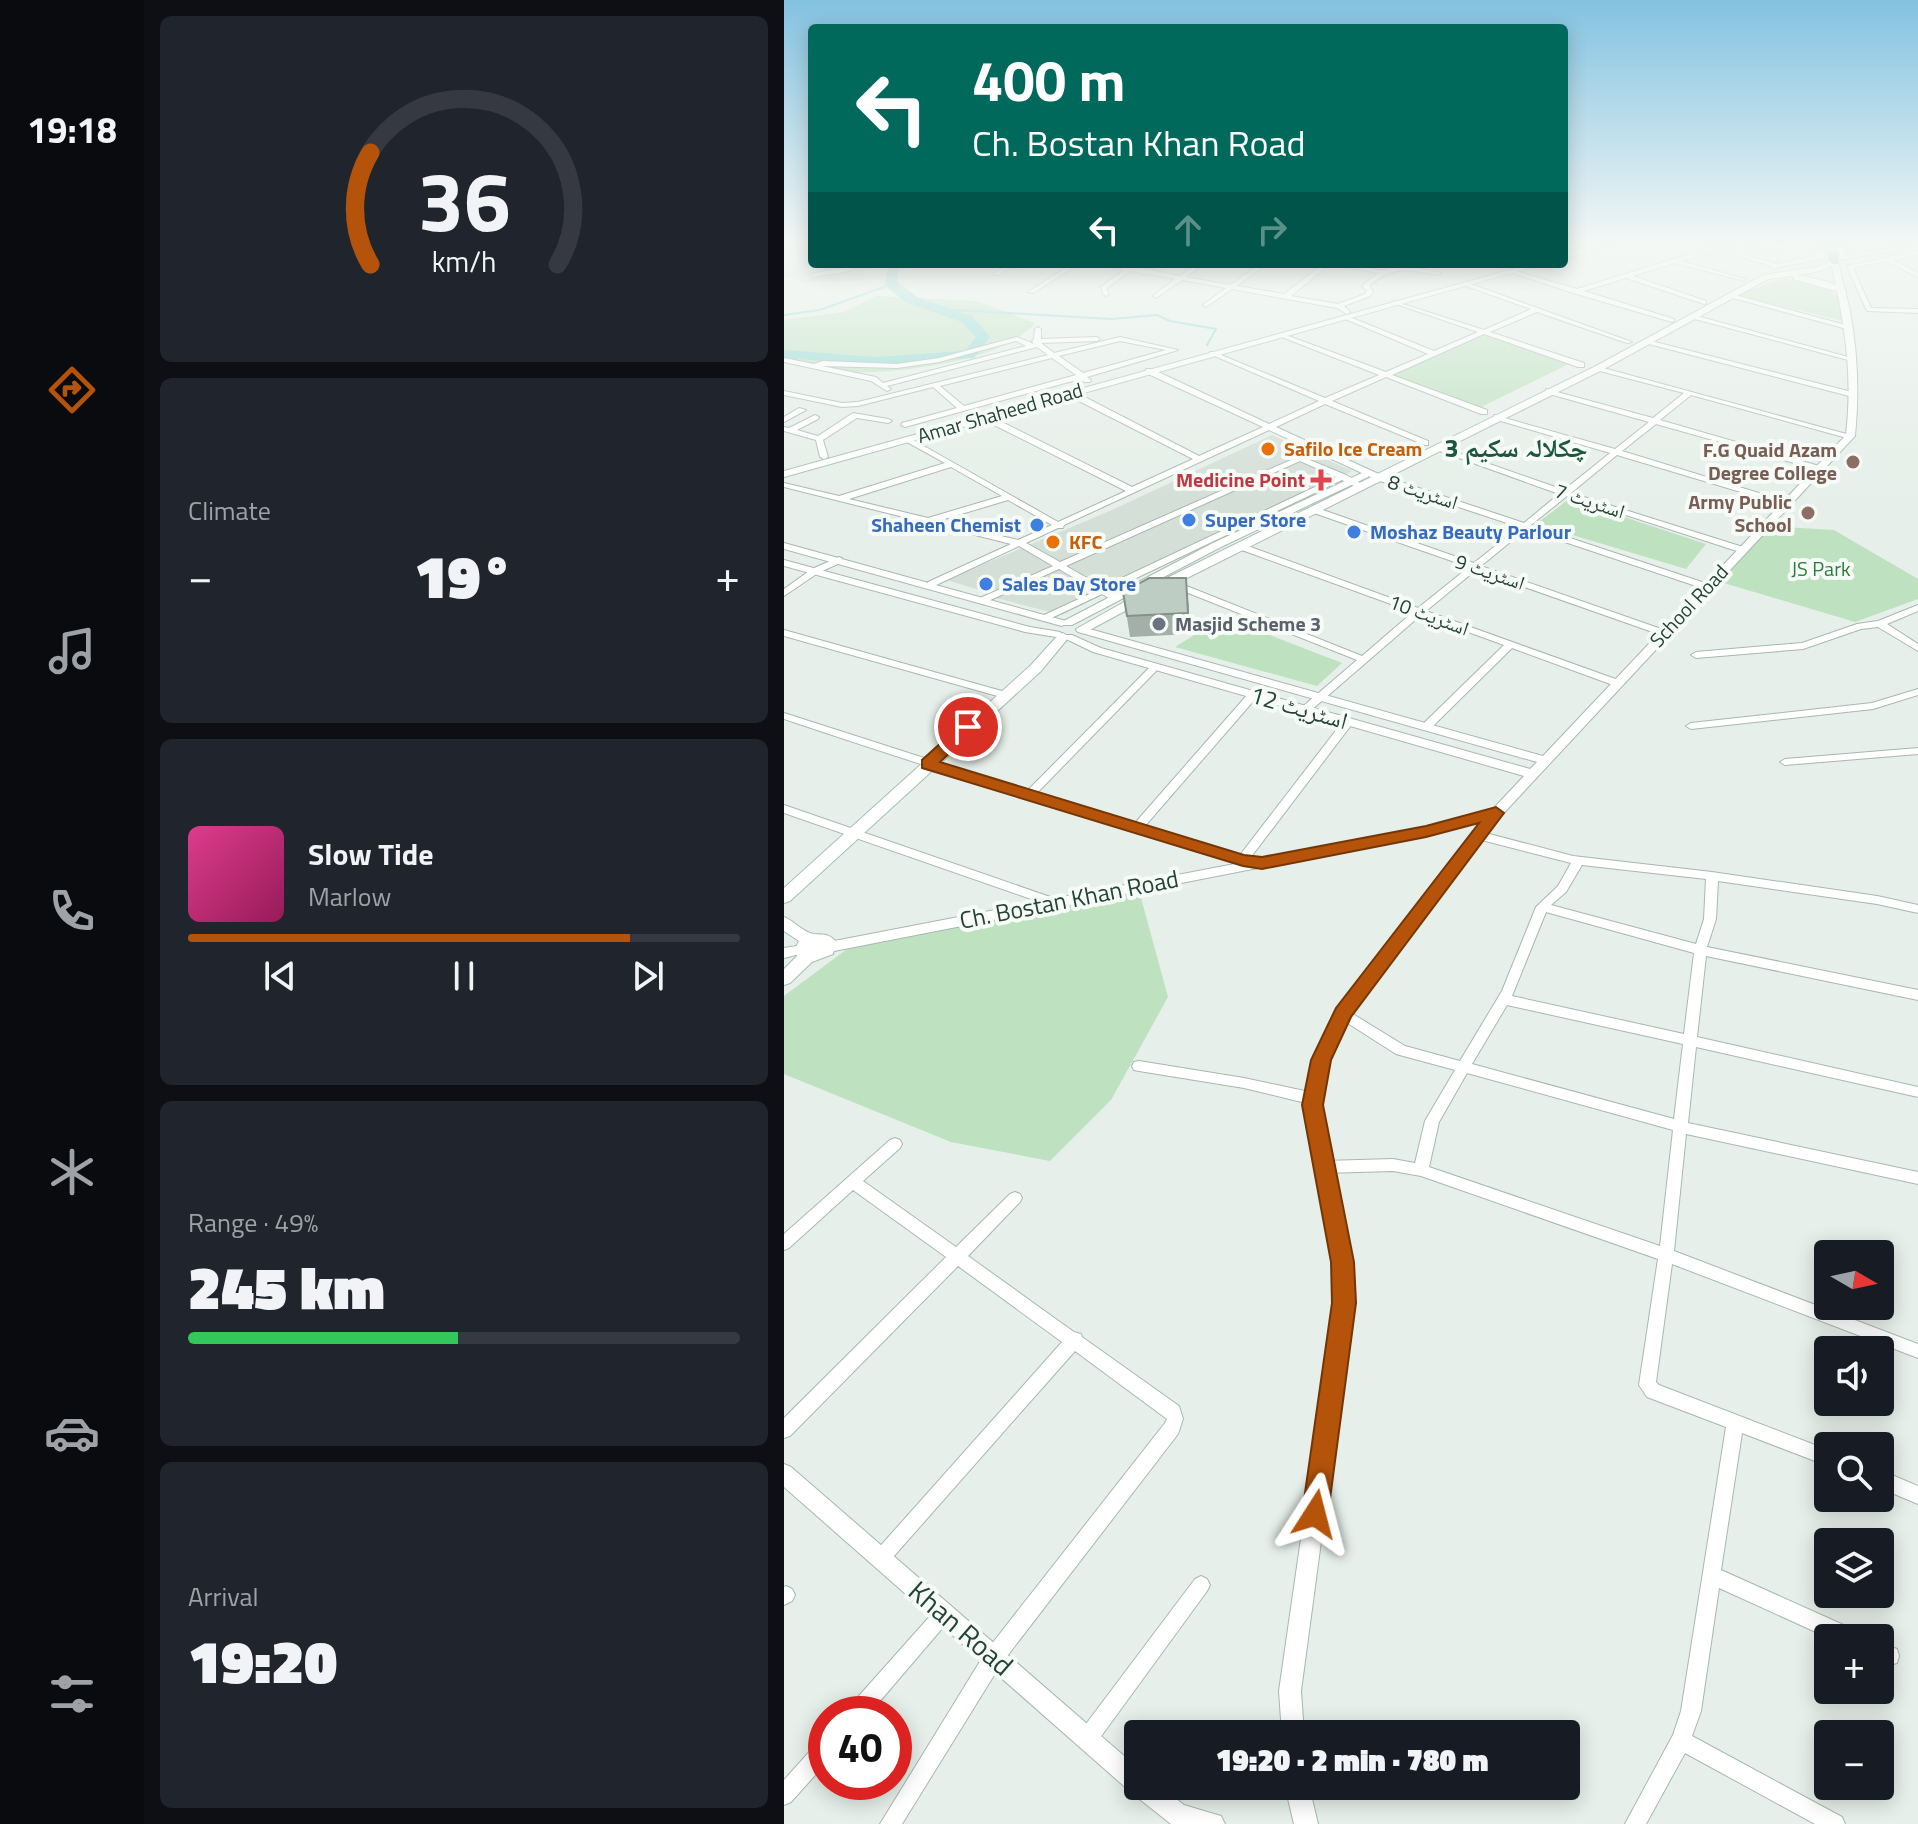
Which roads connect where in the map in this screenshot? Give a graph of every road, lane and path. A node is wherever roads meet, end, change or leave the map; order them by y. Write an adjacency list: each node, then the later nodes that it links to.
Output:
1 (1038, 329): 17 (street)
2 (1286, 329): 27 (main road, Amar Shaheed Road)
3 (1297, 329): 13 (main road, Amar Shaheed Road)
4 (1381, 329): 19 (street)
5 (1473, 329): 12 (street)
6 (1488, 329): 12 (street)
7 (1591, 329): 15 (street)
8 (1654, 329): 15 (main road)
9 (1671, 329): 16 (main road)
10 (1738, 329): 21 (street)
11 (1847, 329): 21 (street)
12 (1481, 332): 19 (street); 24 (street)
13 (1281, 335): 18 (main road, Amar Shaheed Road); 29 (street)
14 (1120, 339): 17 (street); 20 (street); 30 (street)
15 (1629, 342): 24 (main road)
16 (1647, 342): 26 (main road); 37 (street)
17 (1035, 344): 20 (street); 23 (street); 28 (street)
18 (1212, 353): 27 (main road, Amar Shaheed Road); 39 (street)
19 (1432, 353): 29 (street)
20 (1054, 356): 30 (street); 32 (street)
21 (1850, 359): 37 (street)
22 (784, 360): 25 (street)
23 (921, 363): 25 (street); 28 (street)
24 (1581, 365): 42 (main road)
25 (813, 367): 31 (street)
26 (1599, 368): 33 (main road); 36 (street)
27 (1146, 370): 30 (main road, Amar Shaheed Road); 35 (main road, Amar Shaheed Road); 50 (street, اسٹریٹ 8)
28 (932, 372): 31 (street)
29 (1383, 375): 39 (street); 42 (street)
30 (1087, 380): 40 (street); 59 (main road, Amar Shaheed Road)
31 (882, 385): 38 (street)
32 (936, 386): 38 (street); 40 (street)
33 (1549, 391): 44 (main road); 48 (street)
34 (784, 393): 38 (street)
35 (1070, 393): 45 (main road, Amar Shaheed Road); 58 (street)
36 (1689, 393): 48 (street); 52 (street)
37 (1853, 395): 52 (street)
38 (895, 397)
39 (1325, 401): 50 (street); 55 (street)
40 (963, 409): 49 (street)
41 (802, 410): 46 (street)
42 (1484, 412): 55 (main road)
43 (815, 417): 51 (street)
44 (1497, 417): 56 (main road); 57 (street)
45 (987, 418): 54 (main road, Amar Shaheed Road); 69 (street)
46 (784, 420)
47 (888, 421): 53 (street)
48 (1653, 421): 57 (street); 62 (street)
49 (905, 425)
50 (1268, 428): 58 (street); 63 (street, اسٹریٹ 8)
51 (787, 430): 53 (street)
52 (1850, 436): 62 (street, School Road)
53 (819, 439): 59 (street)
54 (908, 439): 59 (main road, Amar Shaheed Road); 60 (street)
55 (1425, 443): 63 (main road)
56 (1438, 449): 65 (main road); 70 (street, اسٹریٹ 7)
57 (1613, 452): 70 (street); 73 (street)
58 (1198, 459): 69 (street)
59 (825, 460): 61 (main road, Amar Shaheed Road); 64 (main road, Amar Shaheed Road)
60 (951, 464): 71 (street); 72 (street)
61 (784, 467)
62 (1822, 468): 73 (street, School Road)
63 (1368, 473): 65 (street, اسٹریٹ 8); 66 (main road)
64 (784, 474)
65 (1380, 478): 68 (main road); 77 (street, اسٹریٹ 8)
66 (1347, 479): 68 (street); 84 (street); 90 (street); 92 (main road)
67 (784, 485): 72 (street)
68 (1363, 487): 74 (main road)
69 (1133, 491): 76 (street)
70 (1564, 493): 77 (street); 81 (street, اسٹریٹ 7)
71 (1009, 497): 75 (street); 76 (street)
72 (839, 499): 75 (street)
73 (1787, 503): 81 (street, School Road)
74 (1317, 511): 80 (main road); 85 (street, اسٹریٹ 9)
75 (928, 521): 78 (street)
76 (1060, 526): 78 (street)
77 (1524, 526): 85 (street); 89 (street, اسٹریٹ 8)
78 (1022, 544): 84 (street); 88 (street)
79 (784, 546): 82 (street)
80 (1242, 547): 87 (main road); 95 (street, اسٹریٹ 10)
81 (1743, 550): 89 (street, School Road)
82 (839, 560): 86 (street); 88 (street)
83 (784, 563): 86 (street)
84 (1059, 565): 90 (street); 93 (street)
85 (1474, 567): 95 (street); 101 (street, اسٹریٹ 9)
86 (815, 571): 91 (street); 99 (street)
87 (1169, 582): 98 (main road); 105 (street)
88 (931, 584): 93 (street)
89 (1708, 587): 101 (street, School Road)
90 (1102, 591): 92 (street); 96 (street)
91 (784, 593)
92 (1115, 598): 99 (main road)
93 (983, 600): 96 (street)
94 (1918, 608): 97 (street)
95 (1419, 612): 102 (street, اسٹریٹ 10); 105 (street)
96 (1045, 618): 99 (street)
97 (1880, 624): 103 (street); 104 (street)
98 (1082, 629): 99 (main road); 111 (street)
99 (1063, 630): 106 (street, اسٹریٹ 12); 109 (main road)
100 (784, 633): 109 (street)
101 (1664, 633): 107 (street, School Road)
102 (1510, 645): 107 (street, اسٹریٹ 10); 115 (street)
103 (1918, 648)
104 (1696, 655)
105 (1365, 660): 111 (street)
106 (1155, 667): 110 (street, اسٹریٹ 12); 122 (street)
107 (1617, 683): 118 (street, School Road)
108 (1918, 692): 116 (street)
109 (1005, 695): 120 (main road)
110 (1252, 696): 112 (street, اسٹریٹ 12); 125 (street)
111 (1322, 696): 112 (street); 115 (street)
112 (1305, 710): 114 (street, اسٹریٹ 12)
113 (784, 716): 120 (street)
114 (1348, 722): 121 (street, اسٹریٹ 12); 128 (street)
115 (1428, 725): 118 (street)
116 (1691, 726)
117 (1918, 751): 119 (street)
118 (1544, 760): 121 (street, School Road)
119 (1785, 762)
120 (928, 764): 122 (street); 126 (main road)
121 (1532, 774): 124 (street, School Road)
122 (1029, 795): 125 (street)
123 (784, 809): 126 (street)
124 (1496, 813): 127 (street, School Road); 130 (street, Ch. Bostan Khan Road)
125 (1137, 828): 128 (street)
126 (853, 833): 132 (main road); 133 (street)
127 (1478, 835): 129 (street); 144 (street, School Road)
128 (1243, 860): 130 (street)
129 (1579, 860): 131 (street); 134 (street)
130 (1262, 863): 133 (street, Ch. Bostan Khan Road)
131 (1712, 876): 135 (street); 139 (street)
132 (784, 897)
133 (1055, 903): 137 (street, Ch. Bostan Khan Road)
134 (1542, 907): 139 (street); 143 (street)
135 (1918, 909)
136 (784, 923): 138 (main road)
137 (829, 947): 138 (main road)
138 (807, 949): 140 (street); 141 (main road)
139 (1700, 950): 142 (street); 145 (street)
140 (784, 953)
141 (784, 979)
142 (1918, 995)
143 (1504, 999): 145 (street); 146 (street)
144 (1343, 1014): 146 (street); 149 (street, School Road)
145 (1688, 1041): 148 (street); 150 (street)
146 (1465, 1065): 150 (street); 153 (street)
147 (1139, 1066): 149 (street)
148 (1918, 1092)
149 (1314, 1099): 152 (street, School Road)
150 (1681, 1127): 154 (street); 158 (street)
151 (895, 1144): 155 (street)
152 (1324, 1167): 153 (street); 175 (street, School Road)
153 (1421, 1170): 158 (street)
154 (1918, 1178)
155 (852, 1181): 157 (street); 159 (street)
156 (1015, 1198): 159 (street)
157 (784, 1243)
158 (1666, 1255): 161 (street); 162 (street)
159 (958, 1256): 160 (street); 163 (street)
160 (1075, 1339): 168 (street); 173 (street)
161 (1918, 1351)
162 (1735, 1421): 164 (street); 169 (street)
163 (784, 1430)
164 (1814, 1452)
165 (784, 1474): 168 (street, Khan Road)
166 (1894, 1485): 167 (street)
167 (1918, 1495)
168 (881, 1558): 171 (street, Khan Road)
169 (1711, 1575): 172 (street); 177 (street)
170 (1201, 1585): 176 (street)
171 (945, 1612): 173 (street, Khan Road); 174 (street)
172 (1819, 1624)
173 (994, 1657): 176 (street, Khan Road); 183 (street)
174 (872, 1696)
175 (1292, 1720)
176 (1087, 1739): 179 (street, Khan Road)
177 (1681, 1740): 186 (street); 187 (street)
178 (808, 1768): 180 (street)
179 (1124, 1771)
180 (784, 1795)
181 (1159, 1800): 184 (street, Khan Road)
182 (1300, 1800): 185 (street)
183 (890, 1824)
184 (1213, 1824)
185 (1306, 1824)
186 (1635, 1824)
187 (1835, 1824)

